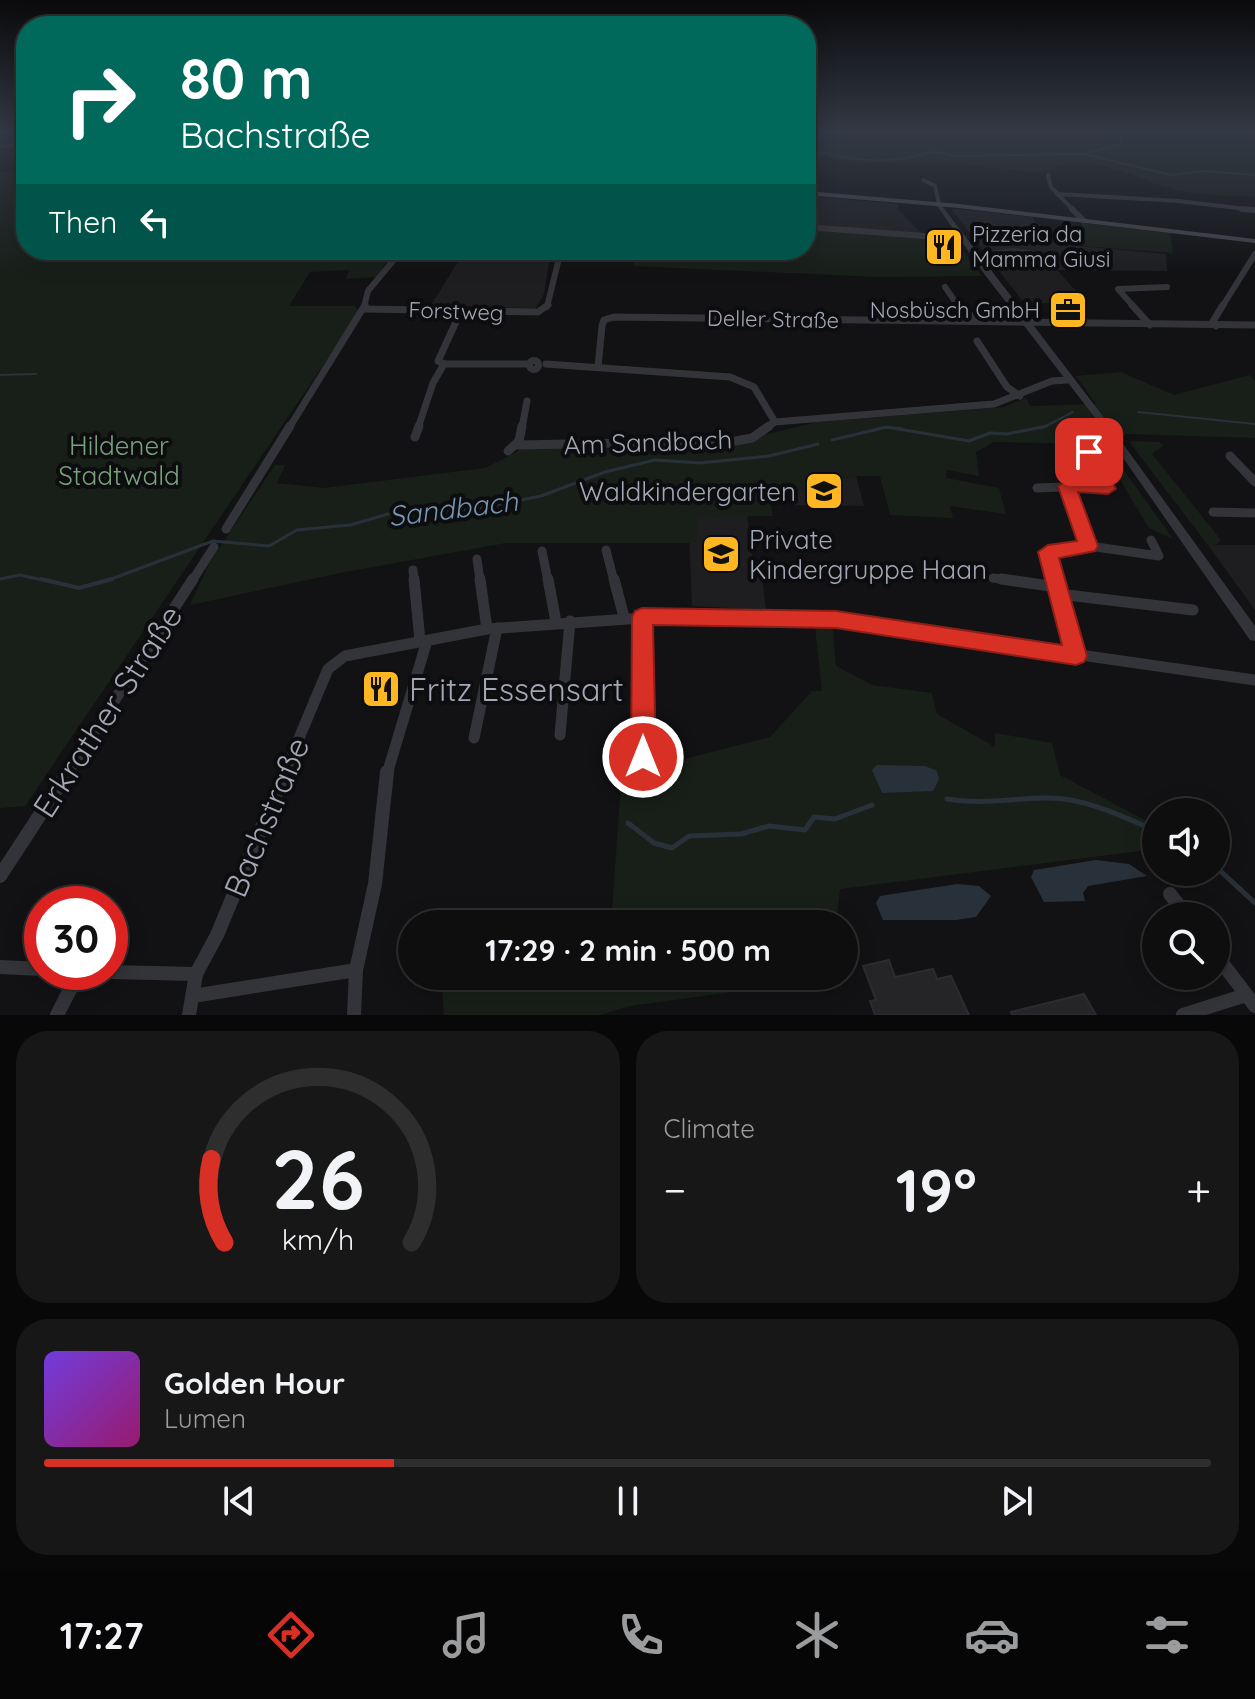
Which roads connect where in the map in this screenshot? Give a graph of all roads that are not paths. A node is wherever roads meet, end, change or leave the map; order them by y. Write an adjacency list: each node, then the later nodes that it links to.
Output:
1 (923, 180): 5 (street)
2 (1051, 180): 4 (street)
3 (816, 194): 5 (main road)
4 (1057, 194): 6 (street); 7 (street)
5 (939, 204): 7 (main road); 9 (street)
6 (1255, 210)
7 (1083, 220): 10 (main road)
8 (816, 228): 9 (street)
9 (964, 239): 21 (street)
10 (1255, 241)
11 (1255, 254): 14 (street)
12 (394, 260): 18 (street)
13 (559, 260): 19 (street, Forstweg)
14 (1241, 276): 15 (street); 24 (street)
15 (1255, 278)
16 (945, 287): 20 (street, Deller Straße)
17 (1167, 287): 22 (street)
18 (364, 309): 19 (street, Forstweg); 40 (street)
19 (461, 311): 26 (street)
20 (989, 322): 21 (street, Deller Straße); 29 (street, Deller Straße)
21 (1028, 323): 22 (street, Deller Straße); 30 (street)
22 (1150, 325): 24 (street, Deller Straße)
23 (1255, 325): 24 (street, Deller Straße)
24 (1216, 326)
25 (977, 341): 31 (street)
26 (444, 364): 27 (street); 34 (street)
27 (527, 364)
28 (546, 364): 29 (street, Am Sandbach)
29 (598, 367): 33 (street, Am Sandbach)
30 (1068, 380): 31 (street, Am Sandbach); 56 (street)
31 (1020, 396): 33 (street, Am Sandbach)
32 (527, 401): 33 (street, Am Sandbach)
33 (775, 422)
34 (415, 437)
35 (1089, 452): 42 (street)
36 (1230, 456): 37 (street)
37 (1255, 482)
38 (1213, 512): 39 (street)
39 (1255, 513)
40 (226, 529)
41 (1151, 540): 42 (street)
42 (1089, 546): 49 (street)
43 (214, 547): 63 (street, Erkrather Straße)
44 (606, 550): 51 (street)
45 (542, 551): 54 (street)
46 (477, 559): 55 (street)
47 (413, 570): 57 (street)
48 (993, 578): 49 (street)
49 (1058, 590): 50 (street); 58 (street)
50 (1193, 610)
51 (624, 617): 52 (street, Bachstraße); 53 (street, Bachstraße)
52 (642, 617): 58 (street, Bachstraße); 62 (street)
53 (570, 621): 54 (street, Bachstraße); 60 (street)
54 (556, 622): 55 (street, Bachstraße)
55 (492, 629): 57 (street, Bachstraße); 61 (street)
56 (1255, 636)
57 (424, 641): 68 (street); 70 (street, Bachstraße)
58 (1076, 656): 59 (street, Bachstraße)
59 (1255, 680)
60 (560, 735)
61 (474, 738)
62 (643, 757)
63 (0, 876)
64 (1170, 894): 65 (street)
65 (1176, 902)
66 (0, 967): 67 (street)
67 (24, 968)
68 (356, 970): 73 (street); 77 (street)
69 (128, 972): 70 (street)
70 (196, 974): 73 (street)
71 (1230, 974): 74 (street)
72 (70, 990): 75 (street)
73 (193, 996): 76 (street)
74 (1250, 1000): 78 (street)
75 (57, 1015)
76 (189, 1015)
77 (354, 1015)
78 (1183, 1015)

